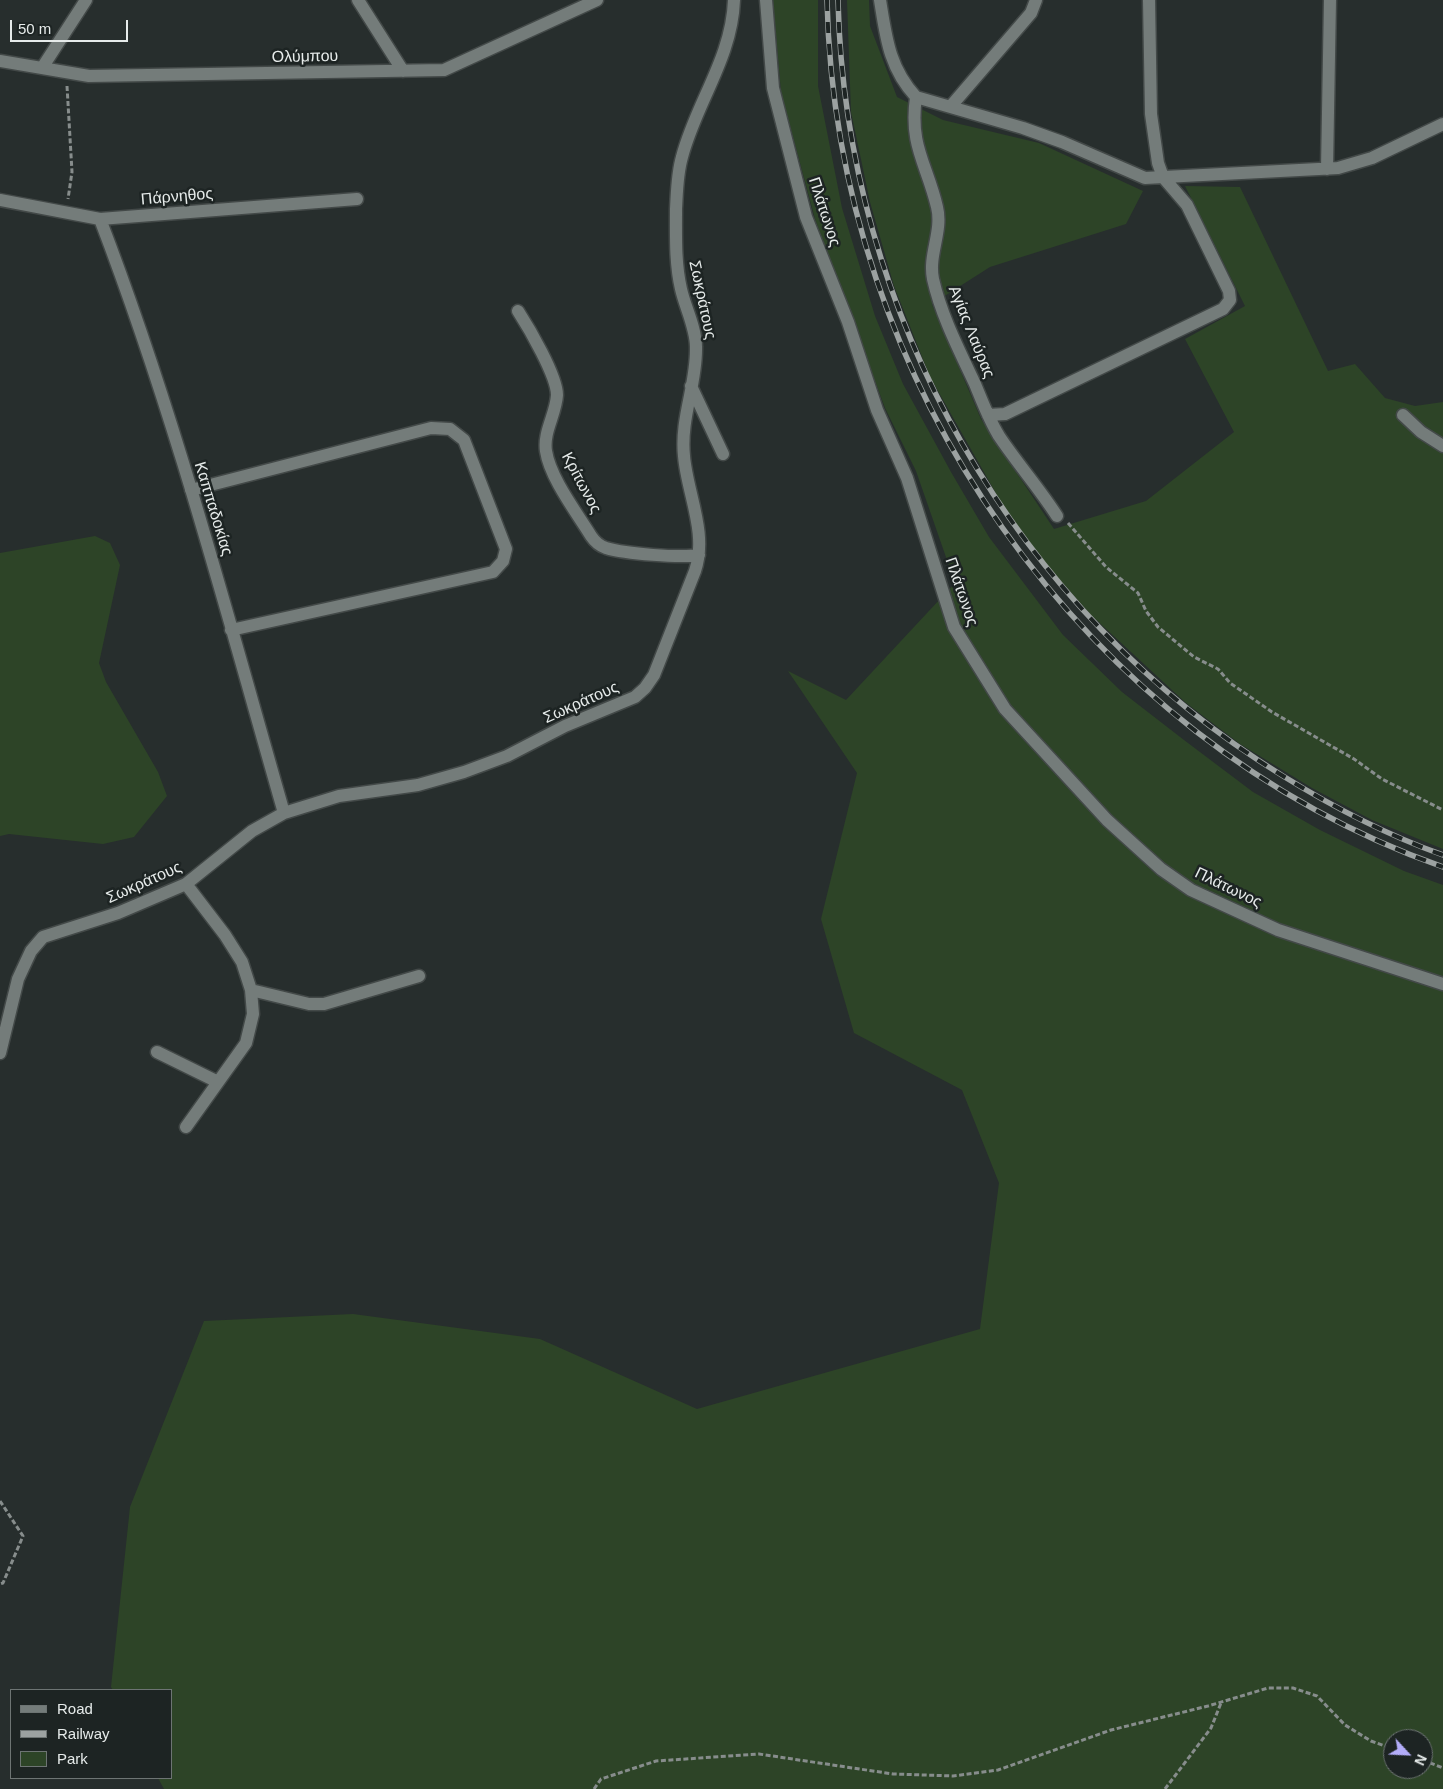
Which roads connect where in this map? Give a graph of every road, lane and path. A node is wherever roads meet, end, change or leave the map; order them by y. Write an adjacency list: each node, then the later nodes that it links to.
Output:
1 (86, 0): 11 (street)
2 (358, 0): 12 (street)
3 (597, 0): 12 (street, Ολύμπου)
4 (734, 0): 24 (street, Σωκράτους)
5 (766, 0): 37 (street, Πλάτωνος)
6 (880, 0): 14 (street)
7 (1036, 0): 15 (street)
8 (1148, 0): 18 (street)
9 (1330, 0): 17 (street)
10 (0, 61): 11 (street, Ολύμπου)
11 (42, 68): 13 (street, Ολύμπου)
12 (403, 71): 13 (street, Ολύμπου)
13 (66, 72): 21 (path)
14 (916, 98): 15 (street); 25 (street, Αγίας Λαύρας)
15 (951, 106): 18 (street)
16 (1443, 124): 17 (street)
17 (1327, 169): 18 (street)
18 (1162, 177): 25 (street)
19 (357, 198): 22 (street, Πάρνηθος)
20 (0, 200): 21 (street, Πάρνηθος)
21 (66, 212): 22 (street, Πάρνηθος)
22 (100, 219): 29 (street, Καππαδοκίας)
23 (518, 311): 31 (street, Κρίτωνος)
24 (691, 386): 28 (street); 31 (street, Σωκράτους)
25 (988, 414): 30 (street, Αγίας Λαύρας)
26 (1403, 415): 27 (street)
27 (1443, 446)
28 (723, 454)
29 (191, 490): 32 (street, Καππαδοκίας); 32 (street)
30 (1057, 516): 33 (path)
31 (699, 555): 34 (street, Σωκράτους)
32 (231, 630): 34 (street, Καππαδοκίας)
33 (1443, 810)
34 (284, 813): 35 (street, Σωκράτους)
35 (186, 884): 38 (street); 40 (street, Σωκράτους)
36 (420, 976): 38 (street)
37 (1443, 984)
38 (252, 990): 41 (street)
39 (157, 1052): 41 (street)
40 (0, 1053)
41 (218, 1082): 42 (street)
42 (186, 1127)
43 (0, 1501): 44 (path)
44 (0, 1584)
45 (1221, 1702): 46 (path); 47 (path); 48 (path)
46 (1383, 1745)
47 (594, 1789)
48 (1165, 1789)

